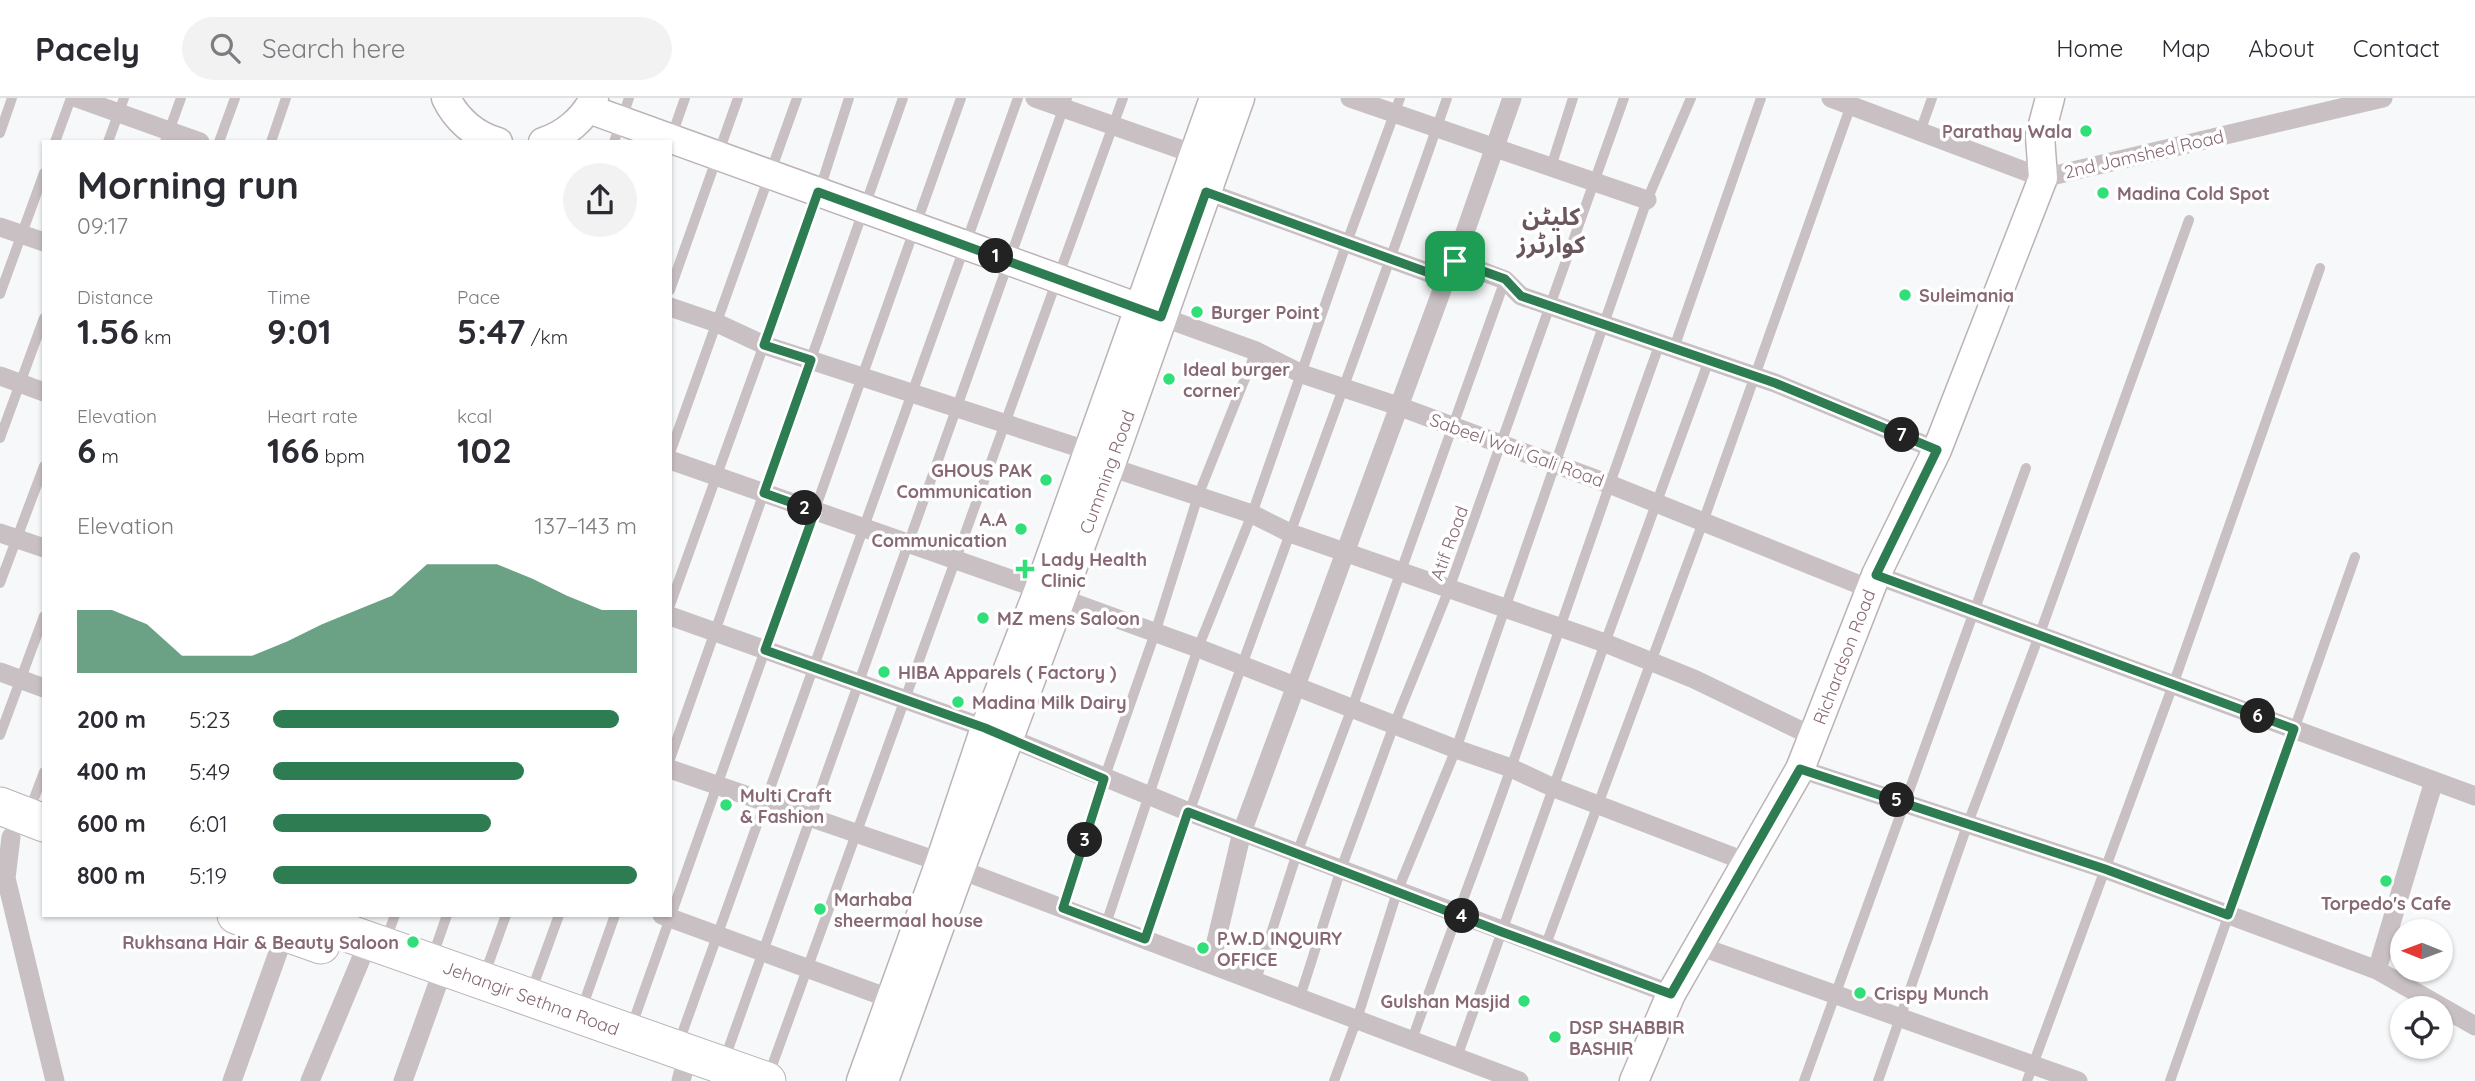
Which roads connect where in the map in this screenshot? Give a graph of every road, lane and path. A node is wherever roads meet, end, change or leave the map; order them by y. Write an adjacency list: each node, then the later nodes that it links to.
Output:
1 (12, 98): 39 (lane)
2 (71, 98): 42 (lane)
3 (78, 98): 33 (street)
4 (181, 98): 41 (lane)
5 (235, 98): 45 (lane)
6 (286, 98): 46 (lane)
7 (446, 98): 40 (street)
8 (685, 98): 49 (lane)
9 (738, 98): 53 (lane)
10 (797, 98): 55 (lane)
11 (849, 98): 59 (lane)
12 (902, 98): 62 (lane)
13 (961, 98): 65 (lane)
14 (1018, 98): 69 (lane)
15 (1035, 98): 31 (street)
16 (1123, 98): 36 (lane)
17 (1214, 98): 52 (street, Cumming Road)
18 (1240, 98): 60 (street, Cumming Road)
19 (1350, 98): 34 (street)
20 (1447, 98): 37 (lane)
21 (1512, 98): 51 (street)
22 (1573, 98): 54 (lane)
23 (1625, 98): 58 (lane, Atif Road)
24 (1691, 98): 61 (lane)
25 (1761, 98): 86 (lane)
26 (1831, 98): 30 (street, 2nd Jamshed Road)
27 (1932, 98): 38 (lane)
28 (2050, 98): 56 (street, Richardson Road)
29 (2383, 98): 56 (street, 2nd Jamshed Road)
30 (1852, 102): 38 (street, 2nd Jamshed Road); 91 (lane)
31 (1065, 103): 36 (street); 71 (lane)
32 (591, 104): 35 (street); 48 (street)
33 (122, 105): 41 (street); 43 (lane)
34 (1397, 106): 37 (street); 68 (lane)
35 (622, 120): 49 (street)
36 (1113, 126): 52 (street); 74 (lane)
37 (1437, 128): 51 (street); 70 (lane)
38 (1920, 132): 56 (street, 2nd Jamshed Road)
39 (0, 134)
40 (467, 135): 47 (street)
41 (167, 137): 44 (street)
42 (56, 140)
43 (109, 140)
44 (187, 140)
45 (220, 140)
46 (272, 140)
47 (489, 140)
48 (547, 140)
49 (670, 140)
50 (672, 141): 53 (street)
51 (1495, 147): 54 (street); 72 (street)
52 (1194, 154): 81 (street, Cumming Road)
53 (718, 156): 55 (street); 77 (lane)
54 (1551, 167): 58 (street)
55 (770, 174): 59 (street); 83 (lane)
56 (2043, 178): 105 (street, Richardson Road)
57 (42, 179): 66 (lane)
58 (1595, 181): 61 (street); 79 (lane, Atif Road)
59 (818, 192): 62 (street); 85 (lane)
60 (1206, 192): 68 (street); 81 (street, Cumming Road)
61 (1647, 200): 84 (lane)
62 (865, 208): 65 (street); 88 (lane)
63 (2189, 220): 140 (lane)
64 (0, 227): 66 (street)
65 (915, 227): 69 (street); 93 (lane)
66 (22, 234): 67 (street); 78 (lane)
67 (42, 241)
68 (1347, 242): 70 (street); 90 (lane)
69 (965, 245): 71 (street); 97 (lane)
70 (1391, 259): 75 (street); 95 (lane)
71 (1009, 261): 74 (street); 99 (lane)
72 (1455, 261): 75 (street); 76 (street)
73 (2320, 268): 150 (lane)
74 (1058, 278): 81 (street); 100 (lane)
75 (1446, 279): 98 (street)
76 (1505, 279): 79 (street); 101 (lane)
77 (672, 284)
78 (0, 294)
79 (1552, 306): 84 (street); 103 (lane, Atif Road)
80 (672, 308): 83 (street)
81 (1150, 312): 87 (street, Sabeel Wali Gali Road); 106 (street, Cumming Road)
82 (42, 323): 94 (lane)
83 (717, 323): 85 (street); 104 (lane)
84 (1603, 324): 86 (street); 108 (lane)
85 (764, 345): 88 (street); 111 (lane)
86 (1667, 345): 89 (street); 112 (lane)
87 (1256, 351): 90 (street, Sabeel Wali Gali Road); 114 (lane)
88 (811, 360): 93 (street); 113 (lane)
89 (1709, 360): 91 (street); 115 (lane)
90 (1303, 374): 95 (street, Sabeel Wali Gali Road); 117 (lane)
91 (1754, 375): 105 (street); 118 (lane)
92 (0, 376): 94 (street)
93 (862, 377): 97 (street); 116 (lane)
94 (20, 383): 96 (street); 102 (lane)
95 (1342, 389): 98 (street, Sabeel Wali Gali Road); 120 (lane)
96 (42, 391)
97 (912, 394): 99 (street); 119 (lane)
98 (1398, 406): 101 (street, Sabeel Wali Gali Road); 124 (street)
99 (957, 408): 100 (street); 122 (lane)
100 (1005, 424): 106 (street); 126 (lane)
101 (1452, 426): 103 (street, Sabeel Wali Gali Road); 127 (lane)
102 (0, 438)
103 (1501, 445): 108 (street, Sabeel Wali Gali Road); 130 (lane, Atif Road)
104 (672, 447)
105 (1937, 450): 128 (street, Richardson Road)
106 (1099, 459): 114 (street); 131 (street, Cumming Road)
107 (672, 461): 111 (street)
108 (1556, 466): 112 (street, Sabeel Wali Gali Road); 133 (lane)
109 (2026, 468): 134 (lane)
110 (42, 470): 121 (lane)
111 (716, 477): 113 (street); 132 (lane)
112 (1609, 484): 115 (street, Sabeel Wali Gali Road); 137 (lane)
113 (764, 493): 116 (street); 138 (lane)
114 (1198, 496): 117 (street); 139 (lane)
115 (1655, 504): 118 (street, Sabeel Wali Gali Road); 141 (lane)
116 (815, 511): 119 (street); 143 (lane)
117 (1252, 514): 120 (street); 142 (lane)
118 (1703, 522): 128 (street, Sabeel Wali Gali Road); 144 (lane)
119 (864, 528): 122 (street); 146 (lane)
120 (1290, 533): 124 (street); 145 (lane)
121 (8, 537): 123 (street); 129 (lane)
122 (908, 544): 126 (street); 149 (lane)
123 (42, 547)
124 (1346, 552): 127 (street); 152 (street)
125 (2355, 557): 156 (lane)
126 (955, 560): 131 (street); 153 (lane)
127 (1400, 572): 130 (street); 154 (lane)
128 (1873, 582): 134 (street, Sabeel Wali Gali Road); 159 (street, Richardson Road)
129 (0, 583)
130 (1449, 589): 133 (street); 155 (lane, Atif Road)
131 (1049, 594): 139 (street); 157 (street, Cumming Road)
132 (672, 599)
133 (1503, 608): 137 (street); 160 (lane)
134 (1973, 611): 140 (street, Sabeel Wali Gali Road); 173 (lane)
135 (672, 617): 138 (street)
136 (42, 621): 148 (lane)
137 (1560, 628): 141 (street); 162 (lane)
138 (715, 632): 143 (street); 161 (lane)
139 (1155, 633): 142 (street); 166 (lane)
140 (2039, 636): 150 (street, Sabeel Wali Gali Road); 177 (lane)
141 (1605, 643): 144 (street); 169 (lane)
142 (1198, 648): 145 (street); 170 (lane)
143 (765, 650): 146 (street); 168 (lane)
144 (1651, 662): 159 (street); 174 (lane)
145 (1241, 666): 152 (street); 175 (lane)
146 (814, 667): 149 (street); 172 (lane)
147 (0, 672): 148 (street)
148 (20, 680): 151 (street); 158 (lane)
149 (859, 683): 153 (street); 176 (lane)
150 (2173, 685): 156 (street, Sabeel Wali Gali Road); 185 (lane)
151 (42, 687)
152 (1297, 687): 154 (street); 180 (street)
153 (905, 700): 157 (street); 179 (lane)
154 (1352, 708): 155 (street); 181 (lane)
155 (1394, 725): 160 (street); 184 (lane, Atif Road)
156 (2294, 729): 167 (street, Sabeel Wali Gali Road); 190 (lane)
157 (997, 734): 166 (street); 183 (street, Cumming Road)
158 (0, 735)
159 (1814, 737): 163 (street, Richardson Road)
160 (1456, 749): 162 (street); 186 (lane)
161 (672, 753)
162 (1511, 768): 169 (street); 189 (lane)
163 (1800, 769): 173 (street); 182 (street, Richardson Road)
164 (672, 770): 168 (street)
165 (42, 777): 178 (lane)
166 (1104, 779): 170 (street); 188 (lane)
167 (2434, 781): 171 (street, Sabeel Wali Gali Road); 208 (street)
168 (717, 786): 172 (street); 187 (lane)
169 (1554, 788): 174 (street); 199 (lane)
170 (1149, 796): 175 (street); 198 (lane)
171 (2475, 796)
172 (765, 801): 176 (street); 200 (lane)
173 (1904, 802): 177 (street); 213 (lane)
174 (1598, 805): 182 (street); 204 (lane)
175 (1188, 812): 180 (street); 201 (lane)
176 (811, 816): 179 (street); 205 (lane)
177 (1968, 823): 185 (street); 218 (lane)
178 (21, 827): 226 (street)
179 (856, 832): 183 (street); 207 (lane)
180 (1242, 832): 181 (street); 206 (street)
181 (1297, 853): 184 (street); 211 (lane)
182 (1747, 862): 203 (street, Richardson Road)
183 (950, 866): 188 (street); 216 (street, Cumming Road); 232 (street, Cumming Road)
184 (1341, 869): 186 (street); 215 (lane, Atif Road)
185 (2105, 869): 190 (street); 225 (lane)
186 (1397, 892): 189 (street); 219 (lane)
187 (672, 902)
188 (1063, 908): 198 (street)
189 (1456, 914): 199 (street); 222 (lane)
190 (2228, 915): 208 (street); 239 (lane)
191 (248, 917): 197 (highway, Jehangir Sethna Road)
192 (447, 917): 209 (lane)
193 (505, 917): 210 (lane)
194 (558, 917): 214 (lane)
195 (614, 917): 217 (lane)
196 (666, 917): 200 (street); 221 (lane)
197 (290, 924): 202 (highway, Jehangir Sethna Road); 227 (street)
198 (1107, 924): 201 (street)
199 (1502, 932): 204 (street); 223 (lane)
200 (717, 935): 205 (street); 224 (lane)
201 (1145, 939): 206 (street)
202 (380, 940): 209 (highway, Jehangir Sethna Road); 228 (street)
203 (1699, 946): 212 (street, Richardson Road); 213 (street)
204 (1545, 947): 212 (street)
205 (763, 952): 207 (street); 224 (lane)
206 (1211, 963): 211 (street)
207 (807, 968): 216 (street); 230 (lane)
208 (2377, 971): 220 (street)
209 (434, 974): 210 (highway, Jehangir Sethna Road); 224 (highway, Jehangir Sethna Road); 229 (street)
210 (483, 980): 214 (highway, Jehangir Sethna Road)
211 (1256, 980): 215 (street)
212 (1671, 994): 235 (street, Richardson Road)
213 (1834, 994): 218 (street); 236 (lane)
214 (530, 996): 217 (highway, Jehangir Sethna Road)
215 (1300, 997): 219 (street)
216 (891, 999): 231 (street, Cumming Road)
217 (580, 1015): 221 (highway, Jehangir Sethna Road)
218 (1900, 1018): 225 (street); 237 (lane)
219 (1357, 1019): 222 (street); 233 (lane)
220 (2475, 1026)
221 (629, 1032): 224 (highway, Jehangir Sethna Road)
222 (1412, 1040): 223 (street)
223 (1457, 1057): 234 (street)
224 (693, 1070): 230 (highway, Jehangir Sethna Road)
225 (2031, 1073): 238 (street)
226 (55, 1081)
227 (232, 1081)
228 (310, 1081)
229 (404, 1081)
230 (766, 1081)
231 (861, 1081)
232 (884, 1081)
233 (1334, 1081)
234 (1519, 1081)
235 (1633, 1081)
236 (1804, 1081)
237 (1878, 1081)
238 (2078, 1081)
239 (2170, 1081)

